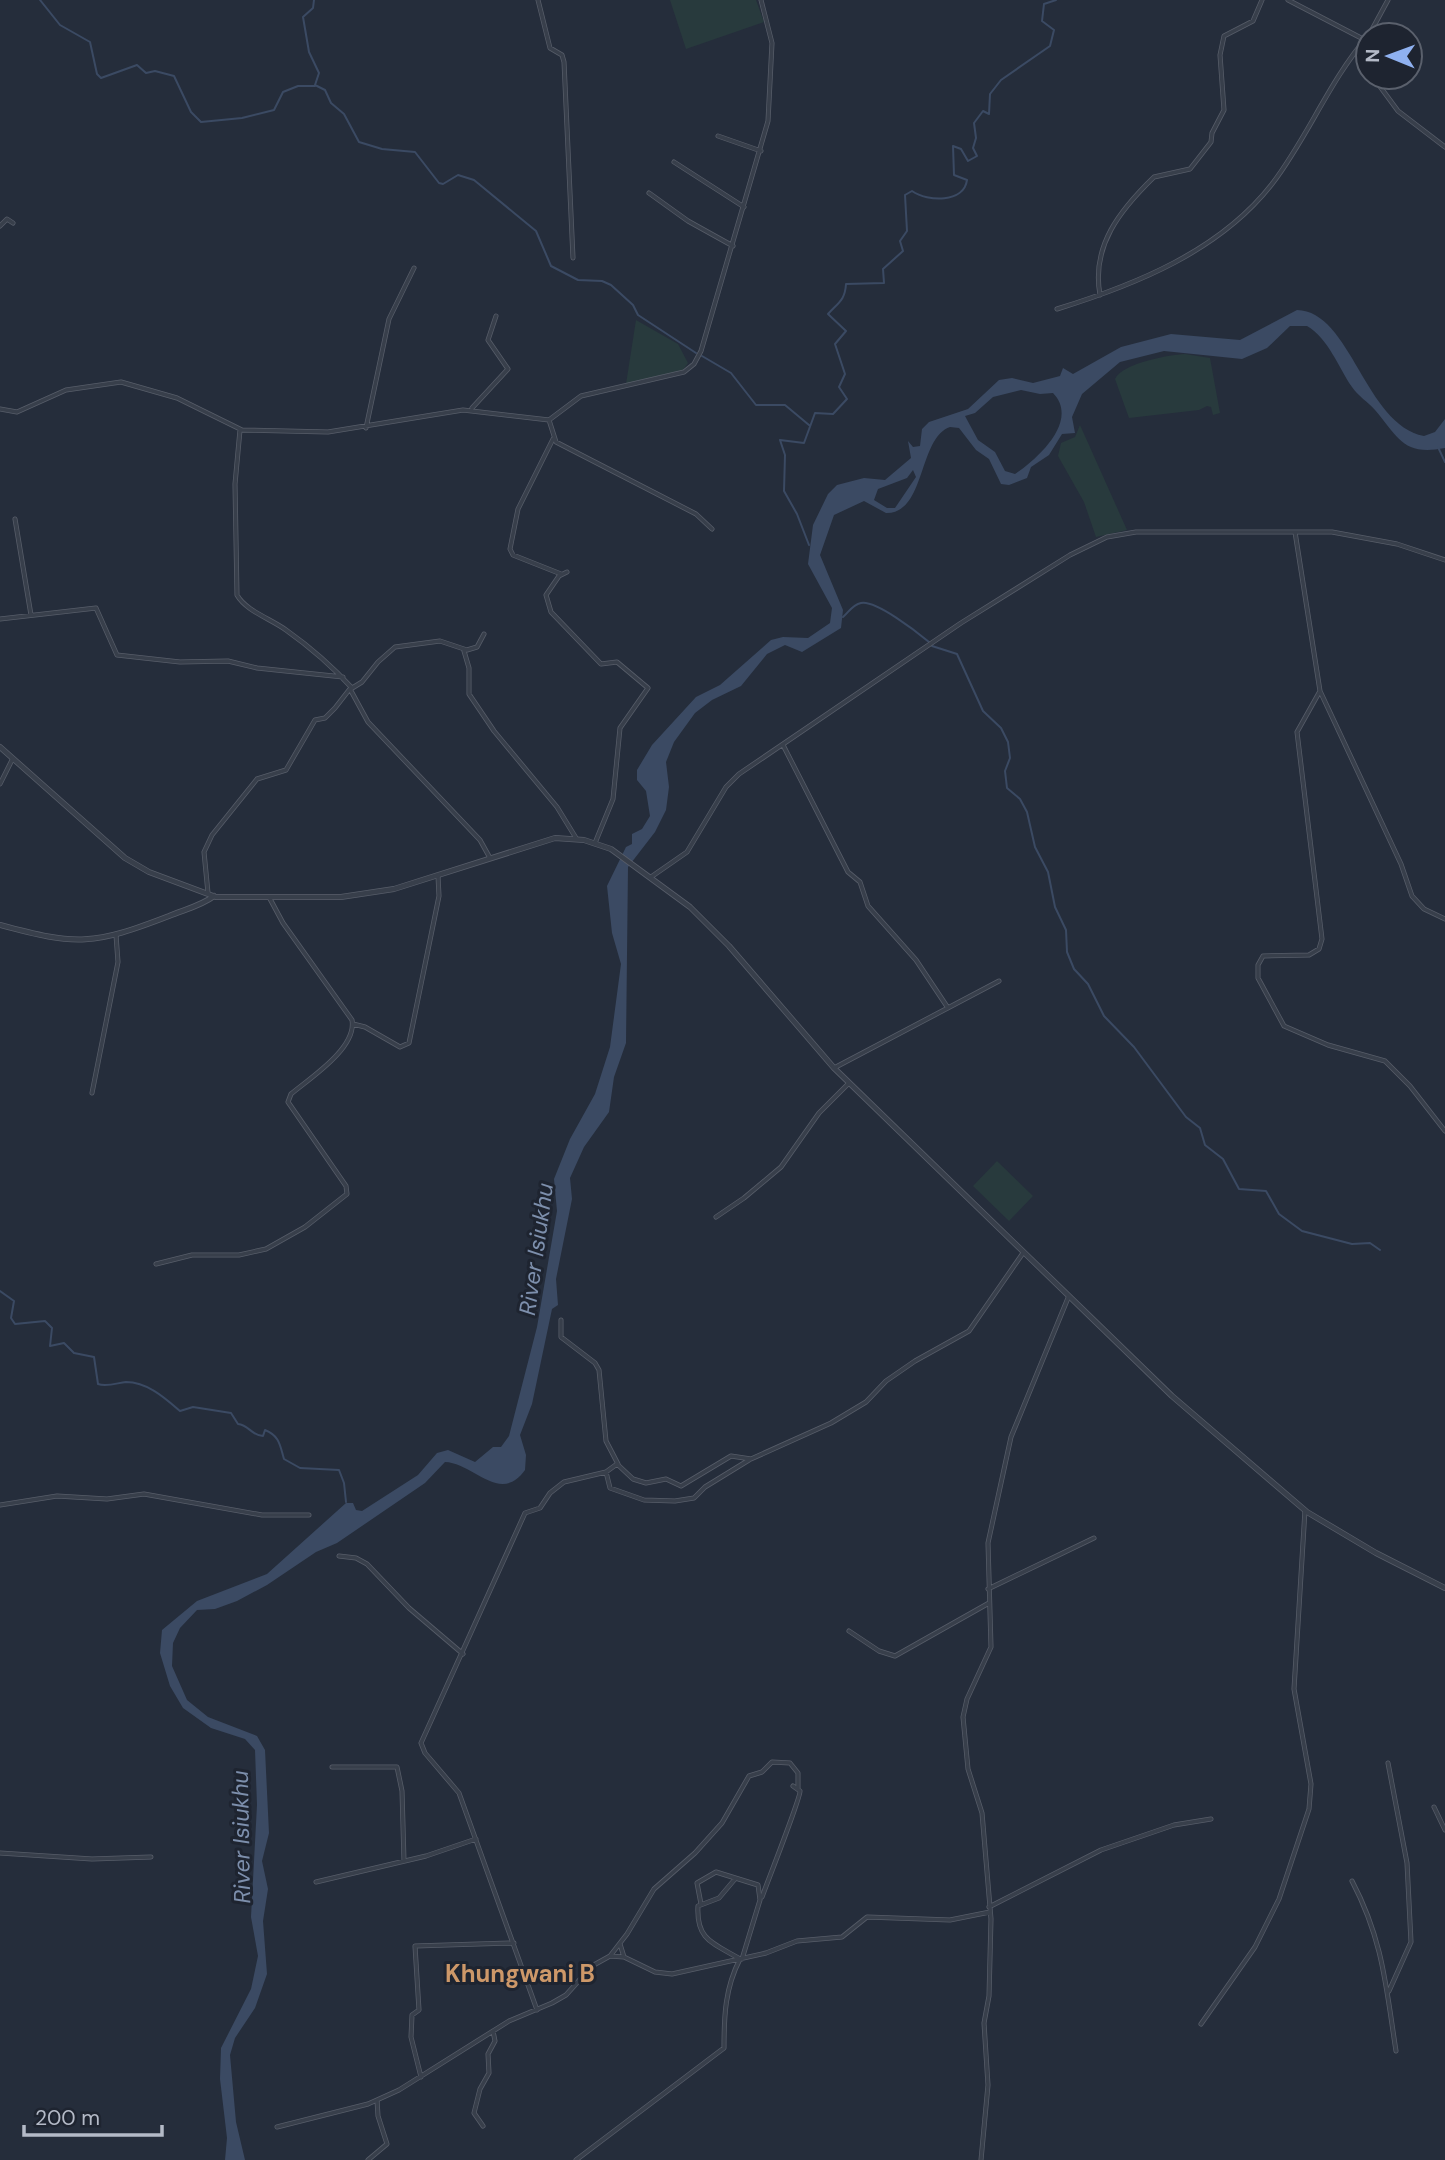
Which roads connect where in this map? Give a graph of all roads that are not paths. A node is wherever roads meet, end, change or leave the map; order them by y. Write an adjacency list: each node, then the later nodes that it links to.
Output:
1 (538, 0): 19 (street)
2 (761, 0): 12 (street)
3 (1262, 0): 21 (street)
4 (1288, 0): 7 (street)
5 (1388, 0): 6 (street)
6 (1376, 21)
7 (1354, 31)
8 (1354, 54): 21 (street)
9 (1383, 91): 11 (street)
10 (718, 136): 12 (street)
11 (1445, 147)
12 (761, 151): 15 (street)
13 (674, 162): 15 (street)
14 (649, 193): 18 (street)
15 (744, 207): 18 (street)
16 (13, 223): 17 (street)
17 (0, 226)
18 (733, 246): 26 (street)
19 (573, 258)
20 (414, 268): 27 (street)
21 (1100, 296): 22 (street)
22 (1057, 309)
23 (496, 316): 25 (street)
24 (0, 409): 28 (street)
25 (471, 410): 26 (street); 27 (street)
26 (549, 420): 29 (street)
27 (366, 428): 28 (street)
28 (240, 430): 40 (street)
29 (553, 439): 31 (street); 35 (street)
30 (15, 519): 36 (street)
31 (712, 528)
32 (1295, 531): 33 (street); 42 (street); 43 (street)
33 (1445, 560)
34 (567, 572): 35 (street)
35 (561, 574): 48 (street)
36 (31, 615): 37 (street); 40 (street)
37 (0, 619)
38 (484, 635): 39 (street)
39 (464, 651): 41 (street); 47 (street)
40 (342, 677): 41 (street)
41 (351, 689): 49 (street); 52 (street)
42 (1320, 691): 55 (street); 64 (street)
43 (783, 745): 51 (street); 59 (street)
44 (0, 747): 45 (street)
45 (12, 760): 46 (street); 52 (street)
46 (0, 784)
47 (576, 838): 48 (street); 49 (street)
48 (595, 843): 51 (street)
49 (490, 858): 50 (street)
50 (438, 876): 54 (street); 60 (street)
51 (651, 877): 61 (street)
52 (208, 893): 53 (street)
53 (214, 897): 54 (street); 57 (street)
54 (269, 897): 60 (street)
55 (1445, 919)
56 (0, 925): 57 (street)
57 (116, 935): 63 (street)
58 (999, 981): 59 (street)
59 (948, 1007): 61 (street)
60 (353, 1024): 67 (street)
61 (834, 1068): 62 (street)
62 (849, 1083): 65 (street); 66 (street)
63 (92, 1093)
64 (1445, 1131)
65 (716, 1217)
66 (1023, 1253): 68 (street); 70 (street)
67 (156, 1264)
68 (1068, 1298): 74 (street); 79 (street)
69 (561, 1320): 71 (street)
70 (751, 1459): 71 (street); 72 (street)
71 (618, 1464): 72 (street)
72 (606, 1472): 82 (street)
73 (0, 1505): 75 (street)
74 (1305, 1510): 78 (street); 105 (street)
75 (309, 1515)
76 (1094, 1538): 79 (street)
77 (339, 1556): 82 (street)
78 (1445, 1588)
79 (988, 1589): 80 (street)
80 (989, 1603): 81 (street); 97 (street)
81 (849, 1631)
82 (463, 1654): 88 (street)
83 (1388, 1763): 103 (street)
84 (332, 1767): 91 (street)
85 (1434, 1807): 87 (street)
86 (1211, 1818): 97 (street)
87 (1445, 1830)
88 (476, 1839): 91 (street); 98 (street)
89 (0, 1853): 90 (street)
90 (151, 1857)
91 (404, 1861): 94 (street)
92 (735, 1879): 95 (street); 95 (street); 96 (street)
93 (1352, 1881): 103 (street)
94 (316, 1882)
95 (702, 1904): 102 (street)
96 (758, 1905): 99 (street); 102 (street)
97 (990, 1909): 102 (street); 114 (street)
98 (514, 1942): 104 (street); 108 (street)
99 (620, 1944): 100 (street); 101 (street)
100 (610, 1956): 101 (street); 104 (street)
101 (624, 1957): 102 (street)
102 (741, 1959): 113 (street)
103 (1389, 1991): 107 (street)
104 (537, 2010): 106 (street)
105 (1200, 2024)
106 (493, 2031): 108 (street); 110 (street)
107 (1396, 2051)
108 (421, 2077): 109 (street)
109 (377, 2100): 111 (street); 112 (street)
110 (483, 2126)
111 (277, 2127)
112 (368, 2160)
113 (576, 2160)
114 (981, 2160)

